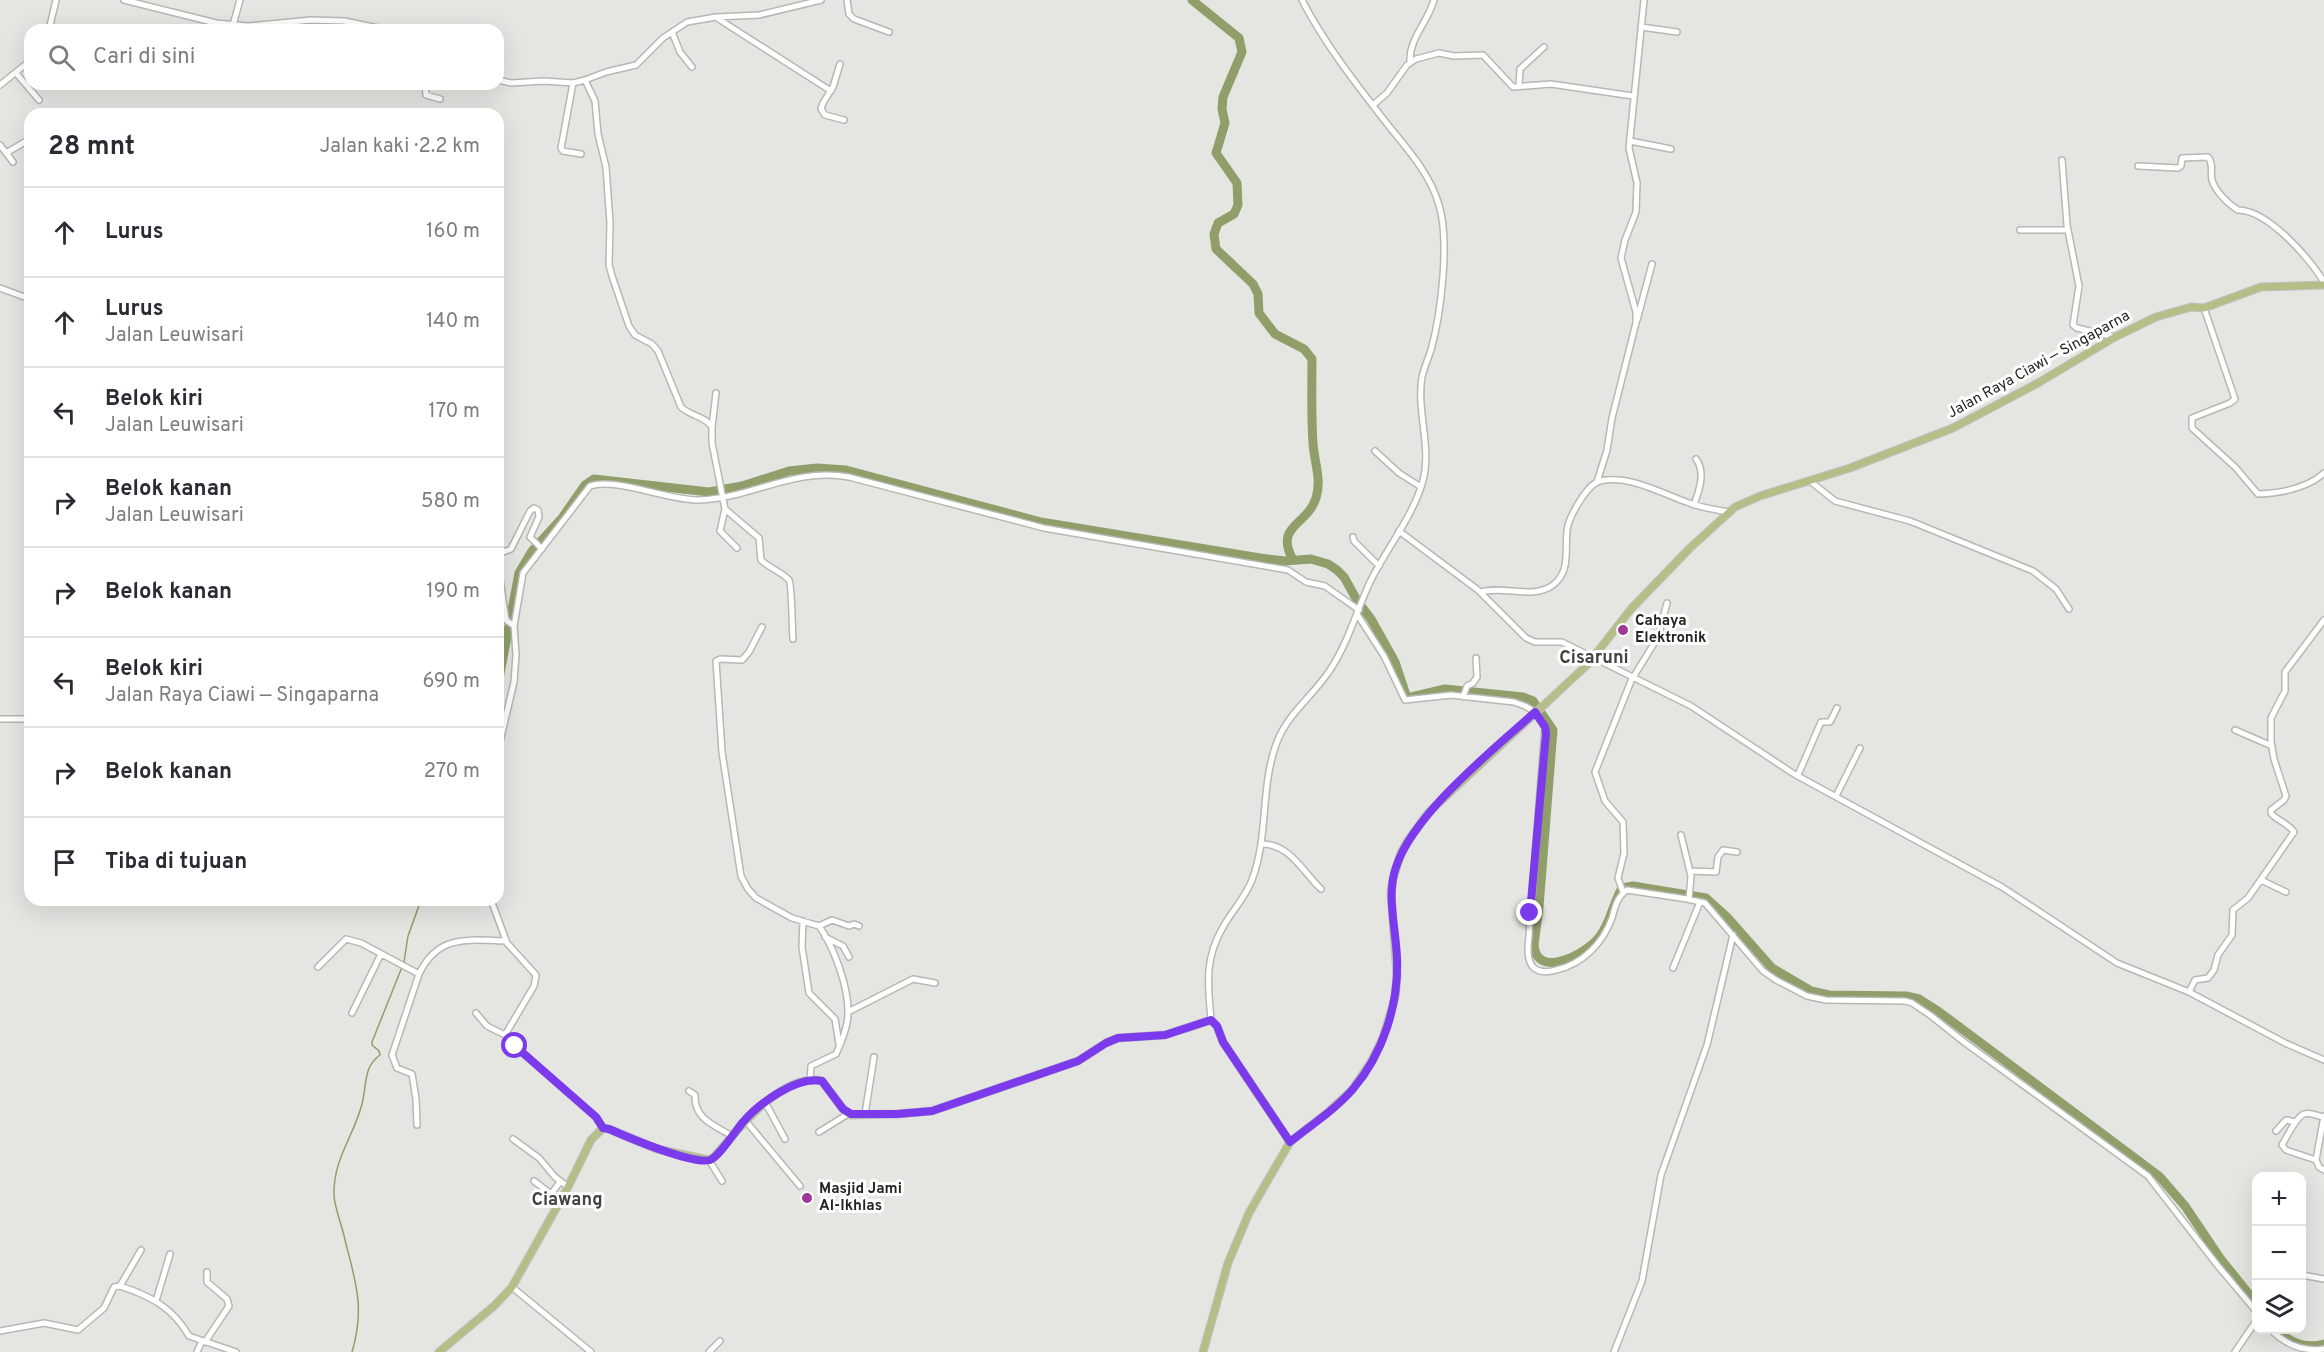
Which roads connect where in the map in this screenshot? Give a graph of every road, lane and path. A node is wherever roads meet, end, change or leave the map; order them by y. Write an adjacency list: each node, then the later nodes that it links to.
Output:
1 (56, 0): 10 (street)
2 (124, 0): 11 (street)
3 (240, 0): 12 (street)
4 (821, 0): 9 (street)
5 (847, 0): 17 (street)
6 (1302, 0): 37 (street)
7 (1434, 0): 20 (street)
8 (1644, 0): 15 (street)
9 (716, 17): 16 (street); 33 (street)
10 (50, 24)
11 (216, 24)
12 (233, 24)
13 (269, 24): 14 (street)
14 (359, 24)
15 (1641, 27): 18 (street); 34 (street)
16 (672, 32): 23 (street); 25 (street)
17 (889, 32)
18 (1677, 32)
19 (1544, 47): 30 (street)
20 (1410, 62): 30 (street); 37 (street)
21 (840, 64): 33 (street)
22 (24, 66): 24 (street)
23 (692, 67)
24 (16, 73): 27 (street); 29 (street)
25 (585, 80): 28 (street); 58 (street)
26 (504, 81): 28 (street)
27 (24, 82)
28 (573, 83): 44 (street)
29 (0, 85)
30 (1519, 86): 34 (street)
31 (30, 90): 36 (street)
32 (426, 90): 35 (street)
33 (831, 92): 38 (street)
34 (1633, 96): 39 (street)
35 (440, 99)
36 (39, 100)
37 (1373, 105): 64 (street)
38 (844, 120)
39 (1630, 141): 42 (street); 55 (street)
40 (24, 142): 43 (street)
41 (0, 146): 43 (street)
42 (1671, 149)
43 (6, 153): 46 (street)
44 (581, 154)
45 (2062, 160): 49 (street)
46 (13, 162)
47 (2138, 166): 51 (street)
48 (2019, 230): 49 (street)
49 (2068, 230): 56 (street)
50 (1652, 264): 55 (street)
51 (2324, 283): 54 (main road, Jalan Raya Ciawi — Singaparna)
52 (0, 288): 53 (street)
53 (24, 297)
54 (2204, 308): 56 (main road, Jalan Raya Ciawi — Singaparna); 61 (street)
55 (1636, 323): 63 (street)
56 (2115, 336): 62 (main road, Jalan Raya Ciawi — Singaparna)
57 (716, 393): 58 (street)
58 (712, 427): 65 (street)
59 (1376, 451): 64 (street)
60 (1696, 459): 66 (street)
61 (2324, 472)
62 (1810, 481): 68 (main road, Jalan Raya Ciawi — Singaparna); 78 (street)
63 (1597, 482): 66 (street); 75 (street)
64 (1421, 487): 69 (street)
65 (722, 499): 67 (street); 71 (street); 79 (street)
66 (1694, 505): 68 (street)
67 (725, 509): 72 (street); 83 (street)
68 (1729, 512): 84 (main road, Jalan Raya Ciawi — Singaparna)
69 (1399, 531): 74 (street); 75 (street)
70 (1353, 537): 74 (street)
71 (539, 546): 73 (street); 81 (street)
72 (736, 548)
73 (504, 552)
74 (1379, 566): 79 (street)
75 (1480, 592): 84 (street)
76 (504, 593): 81 (street)
77 (1667, 603): 86 (street)
78 (2069, 609)
79 (1358, 611): 87 (street); 99 (street)
80 (2324, 620): 94 (street)
81 (511, 624): 92 (street)
82 (762, 627): 109 (street)
83 (793, 639)
84 (1594, 656): 86 (street); 89 (main road, Jalan Raya Ciawi — Singaparna)
85 (1476, 658): 87 (street)
86 (1633, 676): 96 (street); 104 (street)
87 (1464, 692): 89 (street)
88 (1837, 708): 96 (street)
89 (1538, 709): 104 (street); 145 (main road, Jalan Raya Ciawi — Singaparna)
90 (24, 719): 91 (street)
91 (0, 720)
92 (504, 720)
93 (2235, 730): 94 (street)
94 (2272, 746): 102 (street)
95 (1860, 748): 97 (street)
96 (1797, 776): 97 (street)
97 (1836, 796): 121 (street)
98 (1681, 835): 101 (street)
99 (1262, 844): 103 (street); 125 (street)
100 (1737, 852): 101 (street)
101 (1690, 872): 106 (street)
102 (2261, 879): 105 (street); 121 (street)
103 (1321, 889)
104 (1622, 891): 106 (street)
105 (2286, 892)
106 (1690, 894): 107 (street)
107 (1700, 902): 112 (street); 118 (street)
108 (493, 906): 114 (street)
109 (803, 921): 110 (street); 127 (street)
110 (819, 926): 111 (street); 113 (street)
111 (859, 926)
112 (1733, 935): 162 (street); 177 (street)
113 (825, 937): 116 (street); 122 (street)
114 (506, 940): 119 (street); 126 (street)
115 (381, 954): 117 (street); 119 (street); 123 (street)
116 (849, 957)
117 (318, 967)
118 (1673, 968)
119 (419, 974): 138 (street)
120 (935, 983): 122 (street)
121 (2189, 992): 129 (street)
122 (848, 1012): 127 (street)
123 (352, 1013)
124 (476, 1013): 126 (street)
125 (1211, 1020): 134 (main road); 145 (main road)
126 (506, 1035): 139 (street)
127 (839, 1044): 130 (street)
128 (874, 1057): 134 (street)
129 (2324, 1060)
130 (810, 1080): 132 (main road); 133 (main road)
131 (689, 1091): 142 (street)
132 (765, 1102): 136 (main road); 143 (street)
133 (848, 1114): 134 (main road); 141 (street)
134 (865, 1114)
135 (2324, 1115): 137 (street); 147 (street)
136 (745, 1120): 142 (main road); 152 (street)
137 (2295, 1122): 140 (street); 147 (street)
138 (417, 1125)
139 (603, 1128): 146 (main road); 153 (main road)
140 (2276, 1131)
141 (819, 1132)
142 (732, 1136): 146 (main road)
143 (786, 1138)
144 (513, 1139): 151 (street)
145 (1290, 1142): 176 (main road, Jalan Raya Ciawi — Singaparna)
146 (709, 1160): 150 (street)
147 (2316, 1160): 148 (street)
148 (2324, 1170)
149 (534, 1181): 151 (street)
150 (722, 1181)
151 (560, 1182): 153 (street)
152 (800, 1186)
153 (568, 1187): 160 (main road)
154 (141, 1250): 159 (street)
155 (170, 1254): 161 (street)
156 (207, 1272): 166 (street)
157 (2306, 1276): 158 (street)
158 (2324, 1279)
159 (120, 1286): 161 (street); 164 (street)
160 (512, 1287): 173 (main road); 174 (street)
161 (156, 1301): 166 (street)
162 (2252, 1306)
163 (2252, 1327): 178 (street)
164 (0, 1331)
165 (2276, 1334): 169 (street)
166 (203, 1341): 168 (street); 170 (street)
167 (720, 1341): 175 (street)
168 (213, 1344): 171 (street); 172 (street)
169 (2324, 1349)
170 (197, 1352)
171 (214, 1352)
172 (236, 1352)
173 (438, 1352)
174 (591, 1352)
175 (709, 1352)
176 (1203, 1352)
177 (1614, 1352)
178 (2235, 1352)

